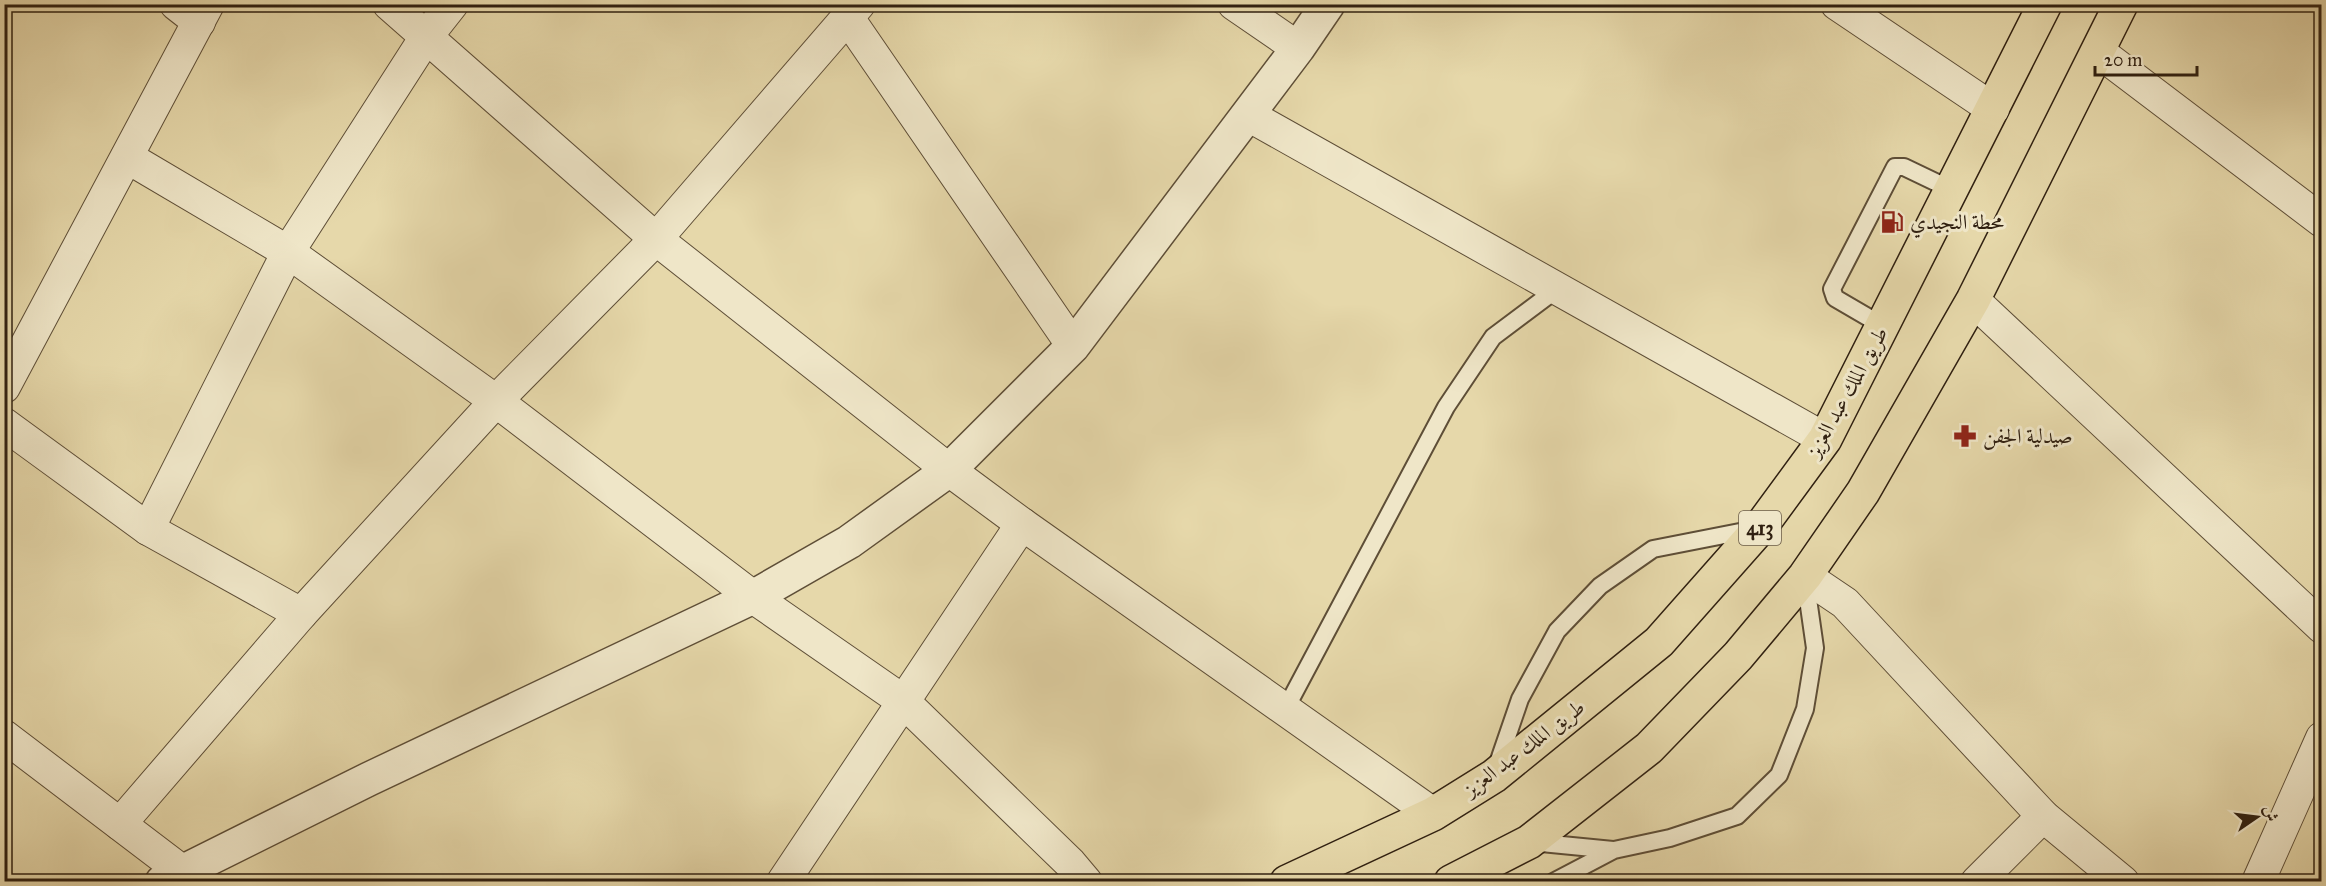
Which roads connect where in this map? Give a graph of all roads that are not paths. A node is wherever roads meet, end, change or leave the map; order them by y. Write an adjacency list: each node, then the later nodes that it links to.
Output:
1 (389, 4): 10 (street)
2 (452, 4): 10 (street)
3 (1234, 4): 11 (street)
4 (1328, 4): 11 (street)
5 (1837, 4): 13 (street)
6 (2045, 4): 13 (highway, طريق الملك عبد العزيز / 413)
7 (2121, 4): 12 (highway)
8 (194, 10): 15 (street)
9 (854, 11): 18 (street); 23 (street)
10 (426, 37): 18 (street); 19 (street)
11 (1299, 48): 14 (street)
12 (2099, 52): 17 (street); 21 (highway)
13 (1994, 109): 16 (highway, طريق الملك عبد العزيز / 413)
14 (1248, 115): 20 (street); 23 (street)
15 (127, 157): 19 (street); 24 (street)
16 (1952, 190): 22 (highway, طريق الملك عبد العزيز / 413); 22 (lane)
17 (2322, 221)
18 (656, 239): 25 (street); 28 (street)
19 (288, 252): 25 (street); 31 (street)
20 (1557, 289): 27 (street); 37 (lane)
21 (1973, 300): 32 (highway); 35 (street)
22 (1883, 326): 27 (highway, طريق الملك عبد العزيز / 413)
23 (1073, 346): 28 (street)
24 (4, 387)
25 (496, 401): 33 (street); 34 (street)
26 (4, 424): 31 (street)
27 (1825, 439): 30 (highway, طريق الملك عبد العزيز / 413)
28 (949, 470): 29 (street); 33 (street)
29 (1022, 524): 36 (street); 37 (street)
30 (1759, 529): 40 (highway, طريق الملك عبد العزيز / 413); 40 (lane)
31 (148, 530): 34 (street)
32 (1805, 576): 42 (street); 44 (highway); 45 (lane)
33 (753, 597): 36 (street); 46 (street)
34 (301, 614): 43 (street)
35 (2322, 627)
36 (903, 701): 47 (street); 48 (street)
37 (1286, 710): 41 (street)
38 (4, 736): 43 (street)
39 (2322, 738): 54 (street)
40 (1494, 776): 41 (highway, طريق الملك عبد العزيز / 413)
41 (1433, 814): 49 (highway, طريق الملك عبد العزيز / 413)
42 (2043, 816): 52 (street); 53 (street)
43 (120, 824): 46 (street)
44 (1529, 842): 45 (lane); 50 (highway)
45 (1614, 850): 51 (lane)
46 (180, 879)
47 (783, 882)
48 (1086, 882)
49 (1287, 882)
50 (1451, 882)
51 (1553, 882)
52 (1977, 882)
53 (2123, 882)
54 (2258, 882)

